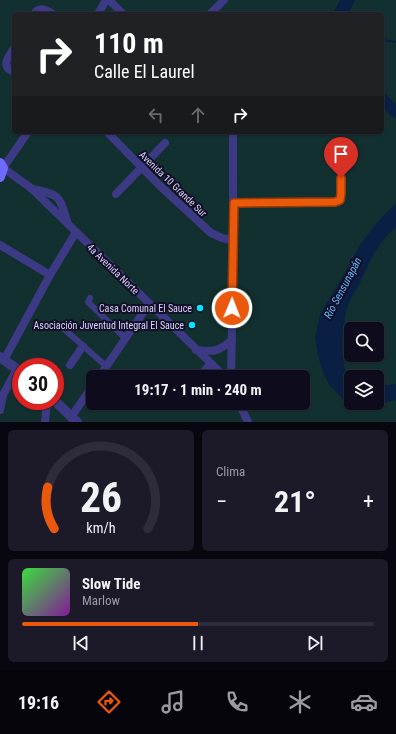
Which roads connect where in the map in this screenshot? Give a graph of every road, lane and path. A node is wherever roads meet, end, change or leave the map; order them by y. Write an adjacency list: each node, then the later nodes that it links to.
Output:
1 (107, 0): 5 (street); 6 (street)
2 (224, 0): 7 (street)
3 (35, 12): 4 (street)
4 (49, 12)
5 (99, 12)
6 (121, 12)
7 (212, 12)
8 (12, 52): 9 (street)
9 (12, 71)
10 (27, 134): 16 (street)
11 (109, 134): 15 (street, Avenida 10 Grande Sur)
12 (233, 134): 19 (street)
13 (165, 143): 15 (street)
14 (341, 162): 19 (street)
15 (141, 167): 18 (street); 22 (street, Avenida 10 Grande Sur)
16 (1, 169): 17 (street, 4a Avenida Norte)
17 (31, 188): 20 (street, 4a Avenida Norte); 20 (street)
18 (116, 194)
19 (234, 203): 22 (street)
20 (68, 225): 21 (street, 4a Avenida Norte)
21 (76, 232): 24 (street); 26 (street, 4a Avenida Norte)
22 (232, 240): 29 (street)
23 (0, 245): 24 (street)
24 (50, 275): 32 (street)
25 (90, 298): 28 (street)
26 (149, 304): 28 (street); 31 (street, 4a Avenida Norte)
27 (67, 326): 30 (street)
28 (125, 338): 36 (street)
29 (232, 340): 31 (street); 40 (street)
30 (83, 346): 35 (street); 36 (street)
31 (196, 350): 33 (street, 4a Avenida Norte)
32 (2, 358): 34 (street)
33 (210, 364): 38 (street); 39 (street, 4a Avenida Norte)
34 (12, 365)
35 (70, 366)
36 (106, 366): 37 (street)
37 (103, 370)
38 (204, 370)
39 (217, 370)
40 (231, 370)
41 (12, 381): 44 (street)
42 (86, 398): 47 (street)
43 (64, 409): 47 (street)
44 (0, 410)
45 (46, 410): 48 (street)
46 (243, 410): 49 (street)
47 (75, 419)
48 (45, 422)
49 (248, 422)

